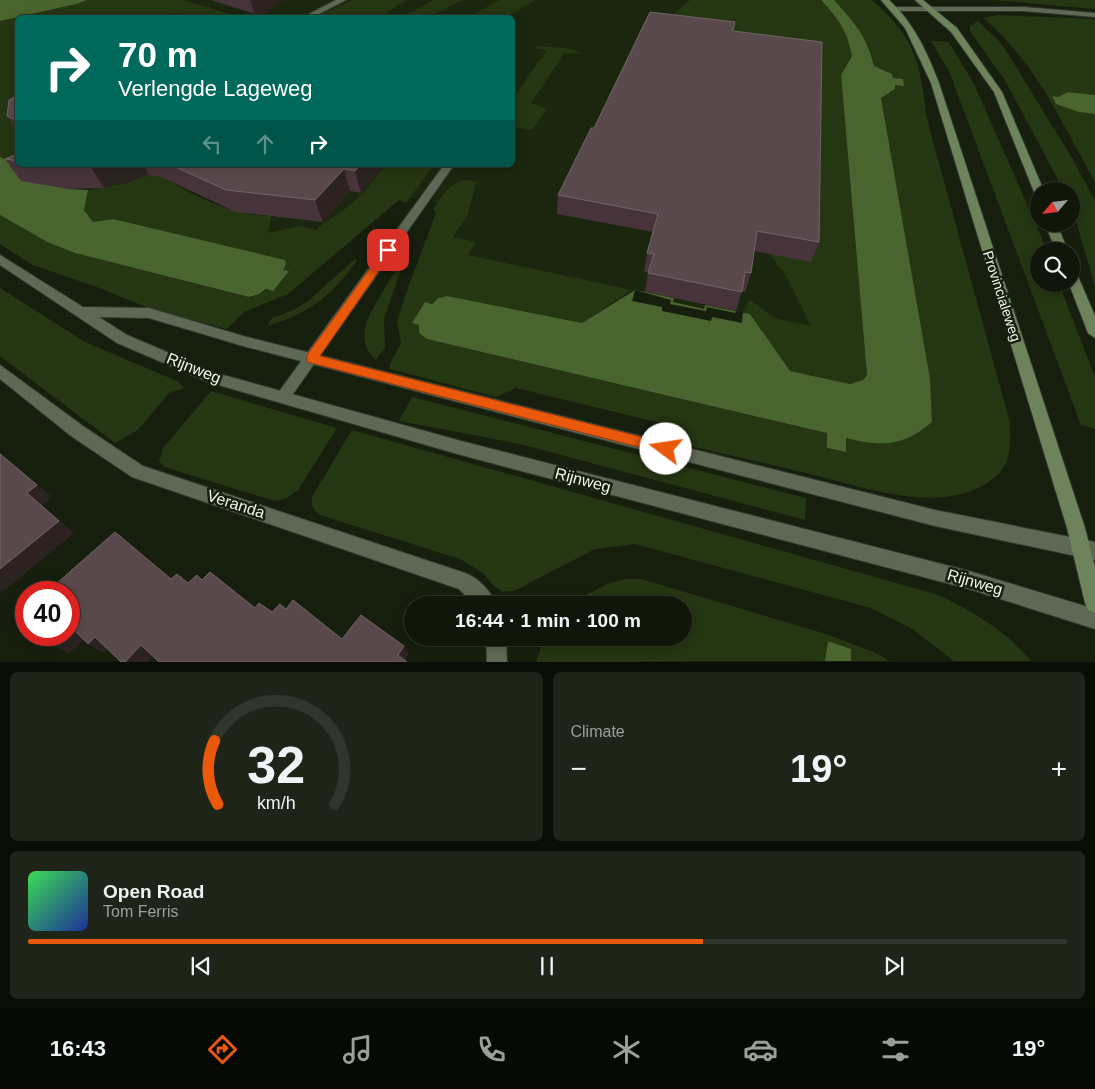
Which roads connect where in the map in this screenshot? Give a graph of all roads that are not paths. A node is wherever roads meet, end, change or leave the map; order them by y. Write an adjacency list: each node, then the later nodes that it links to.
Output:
1 (342, 0): 6 (street)
2 (885, 0): 4 (main road, Provincialeweg)
3 (919, 0): 5 (main road)
4 (896, 9): 5 (street); 17 (main road, Provincialeweg)
5 (930, 9): 7 (street); 9 (main road)
6 (310, 15)
7 (1095, 15)
8 (449, 167): 14 (street)
9 (1035, 182)
10 (0, 259): 12 (street, Rijnweg)
11 (1078, 292): 13 (main road)
12 (82, 312): 14 (street); 16 (street, Rijnweg)
13 (1095, 333)
14 (311, 358): 16 (street); 17 (street)
15 (0, 371): 18 (street, Veranda)
16 (283, 398): 20 (street, Rijnweg)
17 (1088, 550): 19 (main road, Provincialeweg)
18 (482, 596)
19 (1095, 603)
20 (1095, 618)
21 (496, 646): 22 (street)
22 (497, 662)

